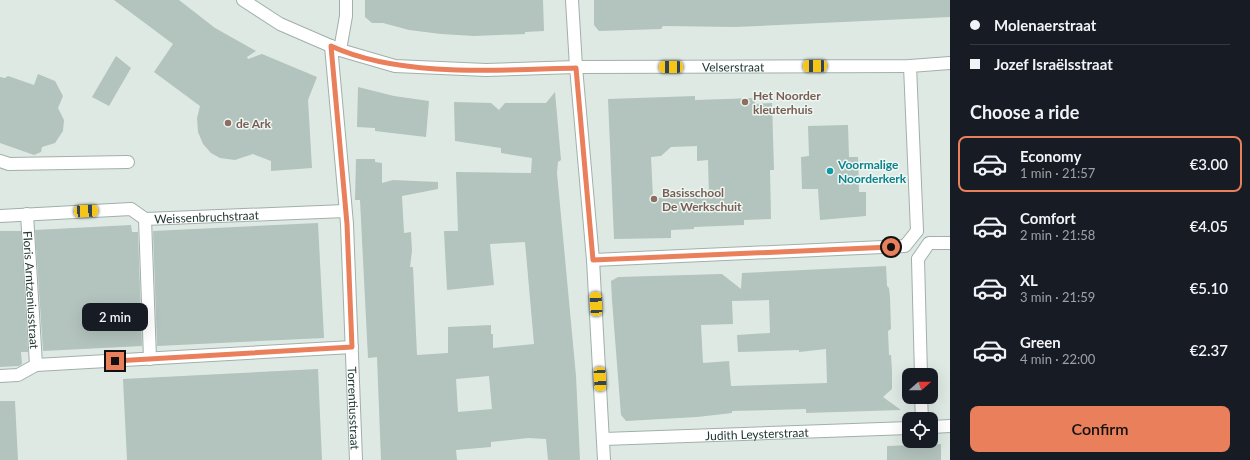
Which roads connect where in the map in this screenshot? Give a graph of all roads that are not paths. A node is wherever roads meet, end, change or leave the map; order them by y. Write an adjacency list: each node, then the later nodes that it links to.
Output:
1 (244, 0): 4 (street, Velserstraat)
2 (346, 0): 4 (street, Torrentiusstraat)
3 (572, 0): 7 (street)
4 (335, 48): 7 (street, Velserstraat); 10 (street, Torrentiusstraat)
5 (950, 63): 6 (street, Velserstraat)
6 (910, 66): 7 (street, Velserstraat); 14 (street)
7 (576, 68): 19 (street)
8 (0, 161): 9 (street)
9 (128, 162)
10 (345, 211): 13 (street, Weissenbruchstraat); 20 (street, Torrentiusstraat)
11 (27, 214): 12 (street, Weissenbruchstraat); 13 (street, Weissenbruchstraat); 22 (street, Floris Arntzeniusstraat)
12 (0, 216)
13 (145, 219): 21 (street)
14 (917, 231): 15 (street); 17 (street)
15 (929, 243): 16 (street); 18 (street)
16 (950, 243)
17 (905, 246): 18 (street); 19 (street)
18 (918, 259): 23 (street)
19 (593, 260): 28 (street)
20 (352, 347): 21 (street); 29 (street, Torrentiusstraat)
21 (150, 359): 22 (street)
22 (36, 365): 24 (street)
23 (921, 368)
24 (0, 376)
25 (950, 426): 26 (street)
26 (938, 427)
27 (902, 428): 28 (street, Judith Leysterstraat)
28 (604, 439): 30 (street)
29 (356, 460)
30 (604, 460)

